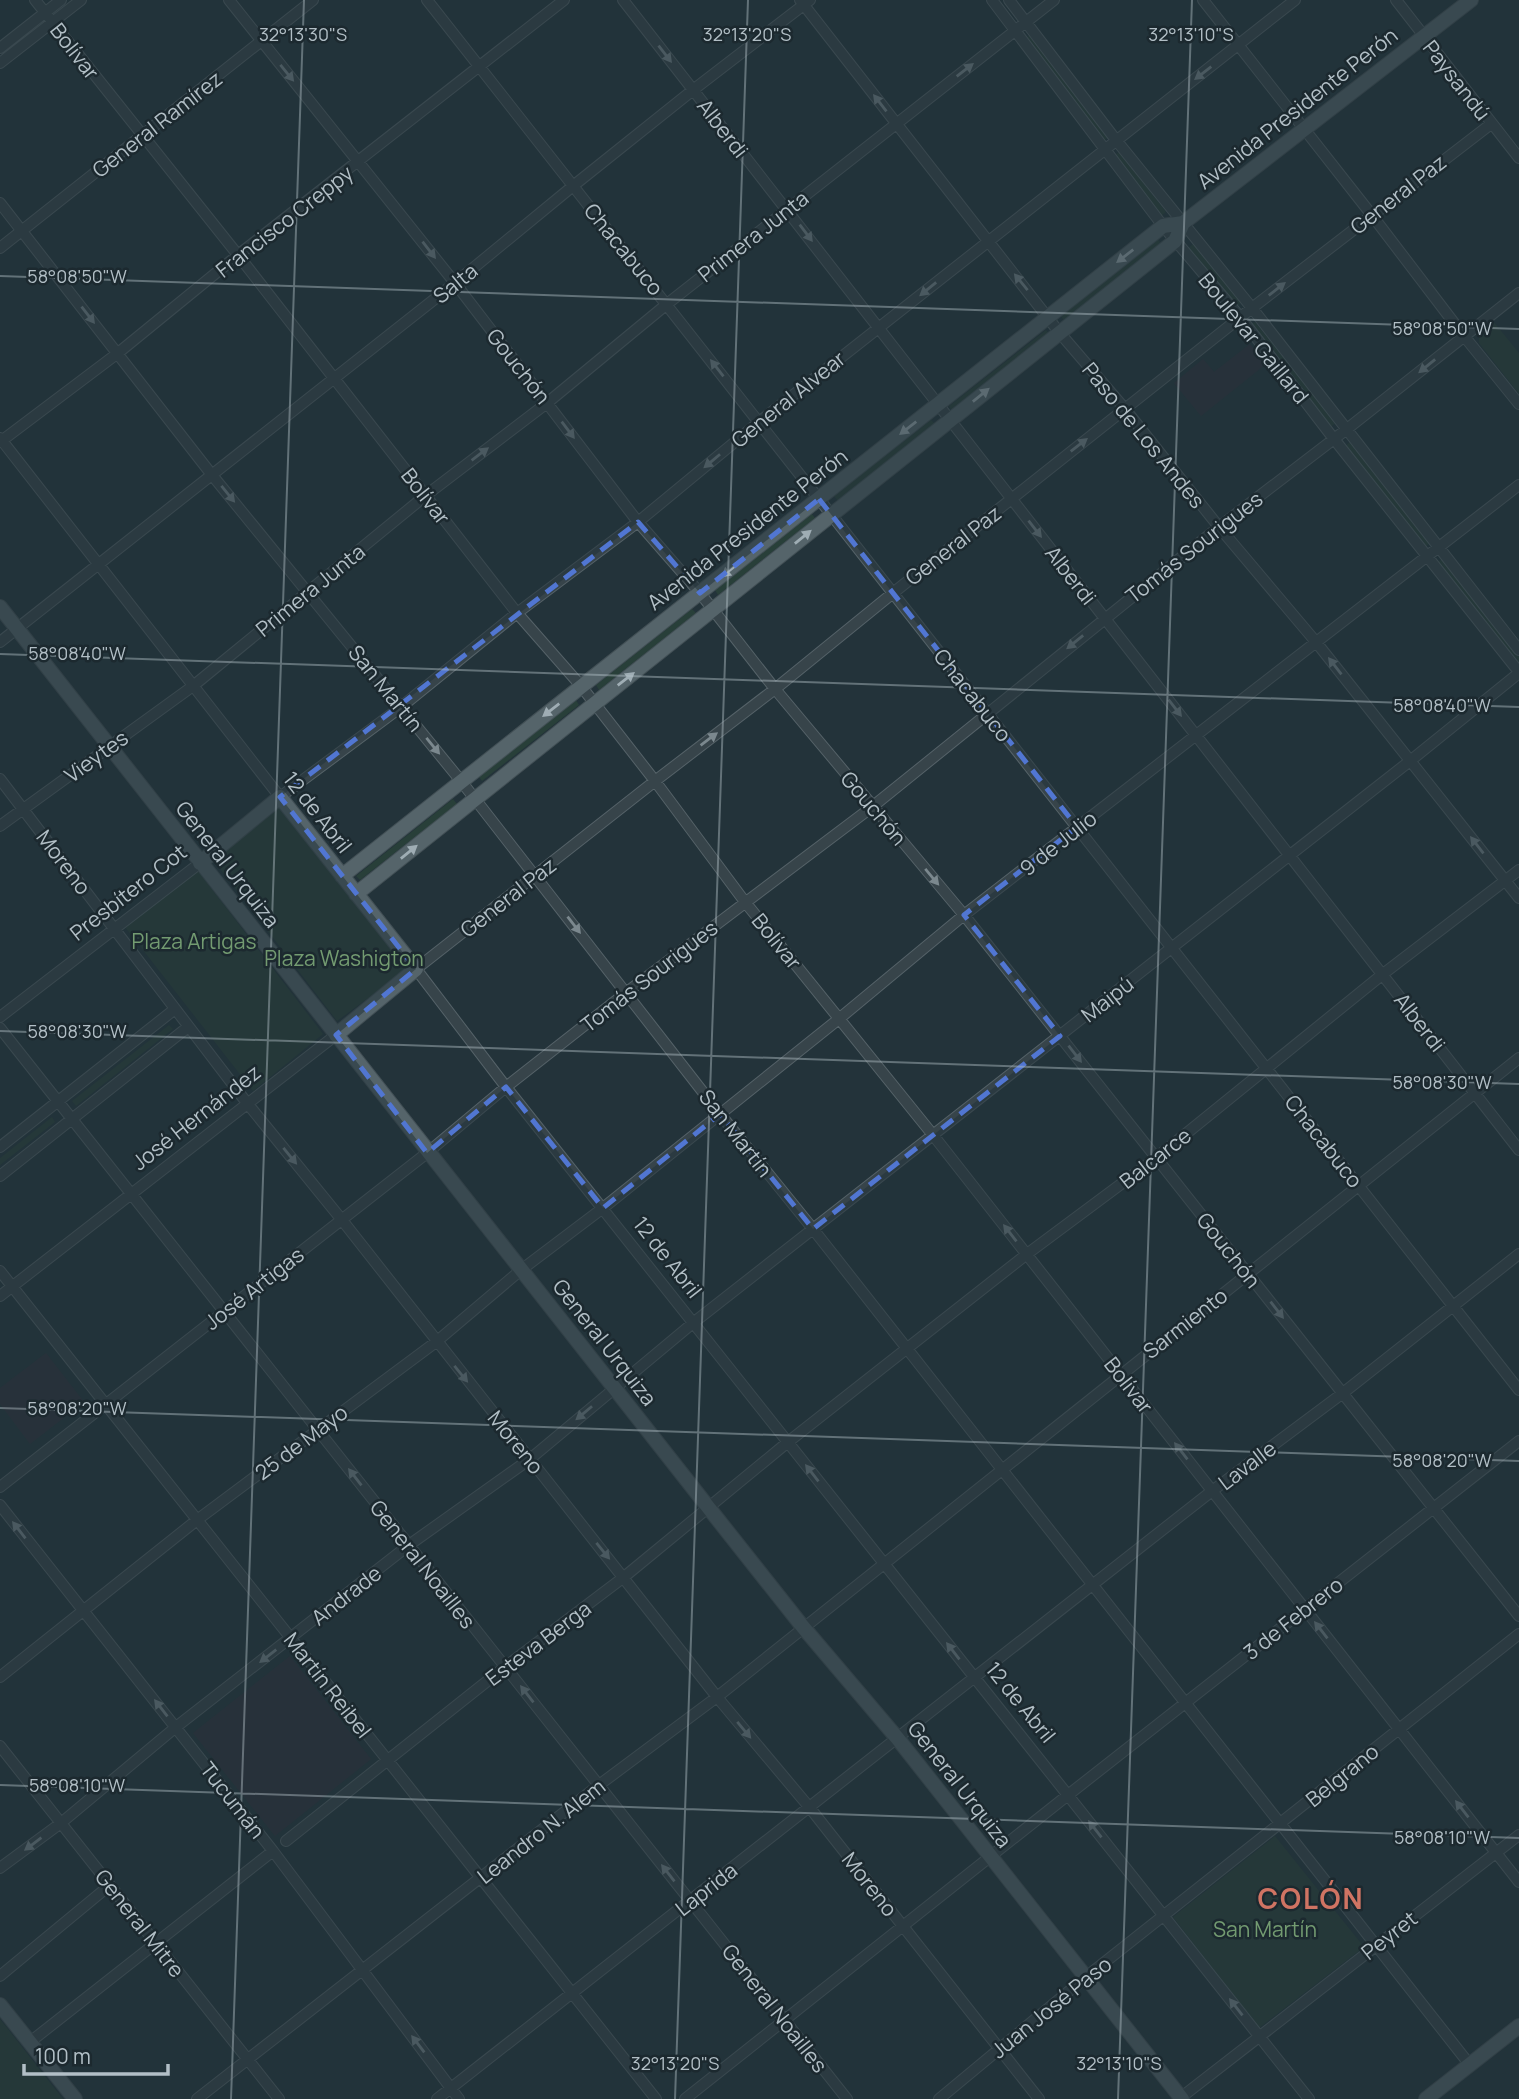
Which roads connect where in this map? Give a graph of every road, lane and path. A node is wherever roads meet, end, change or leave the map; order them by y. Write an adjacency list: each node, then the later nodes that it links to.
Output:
1 (35, 0): 17 (street, Bolívar)
2 (61, 0): 17 (street)
3 (80, 0): 17 (street)
4 (229, 0): 21 (street, Gouchón)
5 (313, 0): 21 (street, General Ramírez)
6 (427, 0): 25 (street, Chacabuco)
7 (564, 0): 25 (street, Francisco Creppy)
8 (623, 0): 26 (street, Alberdi, one-way to 26)
9 (992, 0): 19 (street, Boulevar Gaillard)
10 (1009, 0): 18 (street, Boulevar Gaillard)
11 (1054, 0): 18 (street, Primera Junta)
12 (1203, 0): 22 (street)
13 (1295, 0): 22 (street, General Alvear)
14 (1396, 0): 20 (street, Paysandú)
15 (1471, 0): 20 (main road, Avenida Presidente Perón)
16 (805, 2): 26 (street, Salta); 27 (street, Paso de Los Andes, one-way to 16)
17 (48, 17): 23 (street); 24 (street); 30 (street, Bolívar)
18 (1026, 22): 19 (street, Primera Junta); 31 (street, Boulevar Gaillard)
19 (1016, 30): 27 (street, Primera Junta, one-way to 19); 32 (street, Boulevar Gaillard)
20 (1423, 37): 28 (street, Paysandú); 29 (main road, Avenida Presidente Perón)
21 (262, 42): 30 (street, General Ramírez); 34 (street, Gouchón, one-way to 34)
22 (1239, 46): 29 (street); 31 (street, General Alvear, one-way to 31)
23 (0, 48)
24 (0, 63)
25 (480, 66): 34 (street, Francisco Creppy); 35 (street, Chacabuco)
26 (693, 90): 35 (street, Salta); 37 (street, Alberdi)
27 (896, 124): 37 (street, Primera Junta); 42 (street, Paso de Los Andes)
28 (1491, 124): 33 (street, Paysandú); 38 (street, General Paz)
29 (1304, 131): 38 (street); 39 (main road, Avenida Presidente Perón)
30 (141, 135): 41 (street, General Ramírez); 45 (street, Bolívar)
31 (1116, 140): 32 (street, General Alvear); 39 (street, Boulevar Gaillard)
32 (1106, 149): 40 (street, Boulevar Gaillard); 42 (street, General Alvear)
33 (1519, 157)
34 (360, 162): 45 (street, Francisco Creppy); 46 (street, Gouchón, one-way to 46)
35 (573, 186): 46 (street, Salta); 48 (street, Chacabuco)
36 (0, 203): 41 (street, San Martín)
37 (788, 209): 48 (street, Primera Junta); 52 (street, Alberdi, one-way to 52)
38 (1371, 215): 49 (street, General Paz, one-way to 38); 54 (street)
39 (1182, 223): 40 (main road, Avenida Presidente Perón); 43 (main road); 49 (street, Boulevar Gaillard)
40 (1163, 226): 43 (street, Boulevar Gaillard); 50 (main road, Avenida Presidente Perón, one-way to 50)
41 (22, 231): 44 (street, General Ramírez); 55 (street, San Martín, one-way to 55)
42 (988, 241): 50 (street, Paso de Los Andes, one-way to 42); 52 (street, General Alvear, one-way to 52)
43 (1175, 241): 51 (street, Boulevar Gaillard); 53 (main road, Avenida Presidente Perón)
44 (0, 248)
45 (238, 255): 55 (street, Francisco Creppy); 56 (street, Bolívar)
46 (455, 283): 56 (street, Salta); 57 (street, Gouchón)
47 (1519, 293): 54 (street, Tomás Sourigues)
48 (667, 304): 57 (street, Primera Junta); 62 (street, Chacabuco, one-way to 48)
49 (1252, 308): 51 (street, General Paz); 63 (street, Boulevar Gaillard)
50 (1048, 316): 53 (street, Paso de Los Andes); 59 (main road, Avenida Presidente Perón)
51 (1241, 318): 60 (street, General Paz); 64 (street, Boulevar Gaillard)
52 (878, 328): 59 (street, Alberdi); 62 (street, General Alvear)
53 (1059, 332): 60 (street, Paso de Los Andes); 61 (main road, Avenida Presidente Perón, one-way to 53)
54 (1464, 336): 58 (street); 63 (street, Tomás Sourigues, one-way to 63)
55 (118, 353): 65 (street, Francisco Creppy); 66 (street, San Martín)
56 (333, 378): 66 (street, Salta); 68 (street, Bolívar)
57 (547, 403): 68 (street, Primera Junta, one-way to 57); 72 (street, Gouchón, one-way to 72)
58 (1519, 404)
59 (938, 405): 61 (street, Alberdi); 69 (main road, Avenida Presidente Perón, one-way to 69)
60 (1125, 410): 70 (street, General Paz, one-way to 60); 73 (street, Paso de Los Andes)
61 (950, 420): 70 (street, Alberdi); 71 (main road, Avenida Presidente Perón)
62 (759, 422): 69 (street, Chacabuco); 72 (street, General Alvear, one-way to 72)
63 (1347, 429): 64 (street, Tomás Sourigues); 74 (street, Boulevar Gaillard)
64 (1334, 439): 73 (street, Tomás Sourigues); 75 (street, Boulevar Gaillard)
65 (1, 440): 76 (street, 12 de Abril)
66 (212, 475): 76 (street, Salta); 77 (street, San Martín, one-way to 77)
67 (1519, 485): 74 (street, 9 de Julio)
68 (425, 496): 77 (street, Primera Junta); 82 (street, Bolívar)
69 (819, 499): 71 (street, Chacabuco); 78 (main road, Avenida Presidente Perón, one-way to 78)
70 (1012, 499): 79 (street, General Paz); 83 (street, Alberdi, one-way to 83)
71 (832, 515): 79 (street, Chacabuco); 81 (main road, Avenida Presidente Perón, one-way to 71)
72 (638, 522): 78 (street, Gouchón); 82 (street, General Alvear)
73 (1219, 527): 83 (street, Tomás Sourigues); 86 (street, Paso de Los Andes)
74 (1438, 548): 75 (street, 9 de Julio); 87 (street, Boulevar Gaillard)
75 (1428, 556): 86 (street, 9 de Julio); 88 (street, Boulevar Gaillard)
76 (98, 564): 84 (street, Salta); 89 (street, 12 de Abril)
77 (308, 592): 89 (street, Primera Junta); 93 (street, San Martín)
78 (700, 593): 81 (street, Gouchón); 90 (main road, Avenida Presidente Perón)
79 (893, 593): 91 (street, General Paz); 94 (street, Chacabuco)
80 (0, 607): 84 (main road, General Urquiza)
81 (713, 610): 91 (street, Gouchón); 92 (main road, Avenida Presidente Perón, one-way to 81)
82 (517, 613): 90 (street, Bolívar); 93 (street, General Alvear)
83 (1105, 618): 94 (street, Tomás Sourigues, one-way to 94); 95 (street, Alberdi, one-way to 95)
84 (17, 629): 85 (street, Salta); 96 (main road, General Urquiza)
85 (0, 642)
86 (1316, 642): 95 (street, 9 de Julio); 97 (street, Paso de Los Andes, one-way to 86)
87 (1519, 650)
88 (1519, 673): 97 (street, Maipú)
89 (193, 686): 96 (street, Vieytes); 101 (street, 12 de Abril)
90 (581, 686): 92 (street, Bolívar); 100 (main road, Avenida Presidente Perón, one-way to 100)
91 (775, 689): 99 (street, General Paz, one-way to 91); 103 (street, Gouchón)
92 (595, 704): 99 (street, Bolívar); 102 (main road, Avenida Presidente Perón)
93 (401, 707): 100 (street, San Martín, one-way to 100); 101 (street, General Alvear)
94 (987, 712): 103 (street, Tomás Sourigues); 106 (street, Chacabuco)
95 (1196, 735): 106 (street, 9 de Julio); 107 (street, Alberdi)
96 (110, 746): 104 (street, Vieytes); 108 (main road, General Urquiza)
97 (1410, 761): 107 (street, Maipú); 112 (street, Paso de Los Andes, one-way to 97)
98 (0, 779): 104 (street, Moreno)
99 (655, 780): 111 (street, General Paz); 115 (street, Bolívar)
100 (461, 781): 102 (street, San Martín); 110 (main road, Avenida Presidente Perón)
101 (280, 797): 108 (main road, Presbítero Cot); 110 (main road, 12 de Abril)
102 (475, 799): 111 (street, San Martín); 113 (main road, Avenida Presidente Perón, one-way to 102)
103 (872, 807): 115 (street, Tomás Sourigues); 116 (street, Gouchón, one-way to 116)
104 (23, 808): 105 (street, Vieytes); 117 (street, Moreno)
105 (0, 826)
106 (1077, 827): 116 (street, 9 de Julio); 118 (street, Chacabuco)
107 (1290, 855): 118 (street, Maipú); 120 (street, Alberdi)
108 (200, 863): 117 (street, Presbítero Cot); 127 (main road, General Urquiza)
109 (1519, 870): 112 (street, Balcarce)
110 (342, 876): 113 (main road, 12 de Abril)
111 (535, 876): 119 (street, General Paz); 121 (street, San Martín, one-way to 121)
112 (1506, 881): 114 (street, Paso de Los Andes); 120 (street, Balcarce)
113 (356, 894): 119 (main road, 12 de Abril)
114 (1519, 898)
115 (745, 902): 121 (street, Tomás Sourigues); 124 (street, Bolívar)
116 (964, 915): 124 (street, 9 de Julio); 128 (street, Gouchón)
117 (114, 930): 122 (street, Moreno); 123 (street, Presbítero Cot)
118 (1172, 948): 128 (street, Maipú); 130 (street, Chacabuco)
119 (416, 969): 127 (main road, José Hernández); 131 (street, 12 de Abril)
120 (1383, 974): 130 (street, Balcarce); 132 (street, Alberdi)
121 (627, 992): 131 (street, Tomás Sourigues); 135 (street, San Martín)
122 (175, 1009): 125 (street, Moreno); 133 (street)
123 (0, 1017)
124 (839, 1018): 135 (street, 9 de Julio); 137 (street, Bolívar)
125 (188, 1027): 134 (street, Moreno); 136 (street)
126 (0, 1028): 133 (street, General Noailles)
127 (336, 1035): 134 (street, José Hernández); 140 (main road, General Urquiza)
128 (1060, 1036): 137 (street, Maipú); 141 (street, Gouchón, one-way to 141)
129 (1519, 1058): 132 (street, Sarmiento)
130 (1266, 1068): 141 (street, Balcarce); 143 (street, Chacabuco)
131 (506, 1087): 140 (street, José Artigas); 145 (street, 12 de Abril)
132 (1475, 1093): 139 (street, Alberdi); 143 (street, Sarmiento)
133 (58, 1101): 136 (street, General Noailles); 138 (street)
134 (247, 1103): 144 (street, José Hernández); 146 (street, Moreno, one-way to 146)
135 (720, 1114): 145 (street, 9 de Julio); 147 (street, San Martín)
136 (73, 1119): 142 (street); 144 (street, General Noailles)
137 (933, 1135): 147 (street, Maipú); 148 (street, Bolívar, one-way to 137)
138 (0, 1147)
139 (1519, 1150)
140 (427, 1153): 146 (street, José Artigas); 150 (main road, General Urquiza)
141 (1156, 1158): 148 (street, Balcarce); 152 (street, Gouchón)
142 (0, 1176)
143 (1359, 1185): 152 (street, Sarmiento); 155 (street, Chacabuco)
144 (131, 1194): 153 (street, José Hernández); 156 (street, General Noailles)
145 (603, 1208): 150 (street, 25 de Mayo); 157 (street, 12 de Abril)
146 (341, 1220): 156 (street, José Artigas); 158 (street, Moreno)
147 (813, 1229): 157 (street, Maipú); 159 (street, San Martín)
148 (1027, 1254): 159 (street, Balcarce); 160 (street, Bolívar)
149 (1519, 1254): 155 (street, Lavalle)
150 (521, 1270): 158 (street, 25 de Mayo); 161 (main road, General Urquiza)
151 (0, 1271): 153 (street, Martín Reibel)
152 (1248, 1273): 160 (street, Sarmiento); 163 (street, Gouchón, one-way to 163)
153 (12, 1287): 154 (street, José Hernández); 164 (street, Martín Reibel)
154 (0, 1296)
155 (1452, 1308): 162 (street, Chacabuco); 163 (street, Lavalle)
156 (223, 1311): 164 (street, José Artigas); 165 (street, General Noailles)
157 (693, 1323): 161 (street, Andrade); 167 (street, 12 de Abril)
158 (436, 1342): 165 (street, 25 de Mayo); 168 (street, Moreno, one-way to 168)
159 (907, 1349): 167 (street, Balcarce); 169 (street, San Martín)
160 (1121, 1374): 169 (street, Sarmiento); 171 (street, Bolívar, one-way to 160)
161 (614, 1387): 168 (street, Andrade, one-way to 168); 173 (main road, General Urquiza)
162 (1519, 1390)
163 (1343, 1393): 171 (street, Lavalle); 174 (street, Gouchón)
164 (105, 1404): 170 (street, José Artigas); 175 (street, Martín Reibel)
165 (317, 1429): 175 (street, 25 de Mayo); 176 (street, General Noailles, one-way to 165)
166 (1519, 1441): 174 (street, 3 de Febrero)
167 (788, 1442): 173 (street, Esteva Berga); 177 (street, 12 de Abril, one-way to 167)
168 (530, 1459): 176 (street, Andrade); 178 (street, Moreno, one-way to 178)
169 (1001, 1469): 177 (street, Sarmiento); 179 (street, San Martín)
170 (0, 1487)
171 (1212, 1491): 179 (street, Lavalle); 180 (street, Bolívar)
172 (0, 1505): 181 (street, Tucumán, one-way to 172)
173 (708, 1507): 178 (street, Esteva Berga); 183 (main road, General Urquiza)
174 (1434, 1508): 180 (street, 3 de Febrero); 182 (street, Gouchón)
175 (197, 1520): 181 (street, 25 de Mayo); 185 (street, Martín Reibel)
176 (409, 1545): 185 (street, Andrade); 186 (street, General Noailles)
177 (883, 1562): 183 (street, Leandro N. Alem); 188 (street, 12 de Abril, one-way to 177)
178 (624, 1577): 186 (street, Esteva Berga); 189 (street, Moreno)
179 (1093, 1586): 188 (street, Lavalle); 190 (street, San Martín)
180 (1305, 1609): 190 (street, 3 de Febrero); 192 (street, Bolívar, one-way to 180)
181 (83, 1611): 187 (street, 25 de Mayo); 191 (street, Tucumán, one-way to 181)
182 (1519, 1616)
183 (803, 1627): 189 (street, Leandro N. Alem); 193 (main road, General Urquiza)
184 (1519, 1634): 192 (street, Belgrano)
185 (290, 1638): 191 (street, Andrade, one-way to 191); 195 (street, Martín Reibel)
186 (505, 1667): 195 (street, Esteva Berga); 196 (street, General Noailles, one-way to 186)
187 (0, 1676)
188 (976, 1678): 193 (street, Laprida); 197 (street, 12 de Abril)
189 (717, 1697): 196 (street, Leandro N. Alem); 198 (street, Moreno, one-way to 198)
190 (1185, 1703): 197 (street, 3 de Febrero); 200 (street, San Martín)
191 (176, 1727): 199 (street, Andrade); 203 (street, Tucumán)
192 (1399, 1729): 200 (street, Belgrano); 204 (street, Bolívar, one-way to 192)
193 (898, 1739): 198 (street, Laprida); 205 (main road, General Urquiza)
194 (0, 1746): 199 (street, General Mitre)
195 (387, 1760): 202 (street, Esteva Berga); 207 (street, Martín Reibel)
196 (599, 1785): 207 (street, Leandro N. Alem); 210 (street, General Noailles, one-way to 196)
197 (1068, 1795): 205 (street, 3 de Febrero); 211 (street, 12 de Abril, one-way to 197)
198 (810, 1808): 210 (street, Laprida); 212 (street, Moreno)
199 (61, 1823): 206 (street, Andrade, one-way to 206); 209 (street, General Mitre)
200 (1280, 1824): 211 (street, Belgrano); 214 (street, San Martín)
201 (1519, 1835): 204 (street, Peyret)
202 (286, 1841)
203 (274, 1851): 213 (street); 215 (street, Tucumán)
204 (1496, 1852): 208 (street, Bolívar); 214 (street, Peyret)
205 (990, 1856): 212 (street, 3 de Febrero); 217 (main road, General Urquiza)
206 (0, 1868)
207 (481, 1878): 215 (street, Leandro N. Alem); 218 (street, Martín Reibel)
208 (1519, 1882)
209 (110, 1885): 213 (street, General Mitre); 216 (street)
210 (690, 1901): 218 (street, Laprida); 220 (street, General Noailles)
211 (1164, 1916): 217 (street, Juan José Paso); 222 (street, 12 de Abril, one-way to 211)
212 (903, 1926): 220 (street, 3 de Febrero); 224 (street, Moreno)
213 (156, 1944): 223 (street); 225 (street, General Mitre)
214 (1376, 1946): 222 (street, Peyret); 226 (street, San Martín)
215 (363, 1970): 225 (street, Leandro N. Alem); 227 (street, Tucumán, one-way to 215)
216 (0, 1976)
217 (1086, 1978): 224 (street, Juan José Paso); 228 (main road, General Urquiza)
218 (572, 1993): 227 (street, Laprida); 234 (street, Martín Reibel)
219 (0, 2004): 223 (main road)
220 (784, 2020): 235 (street, 3 de Febrero); 236 (street, General Noailles)
221 (1519, 2026): 226 (main road)
222 (1260, 2036): 228 (street, Peyret); 239 (street, 12 de Abril)
223 (30, 2042): 229 (main road)
224 (1000, 2049): 237 (street, Juan José Paso); 238 (street, Moreno)
225 (248, 2060): 230 (street, Leandro N. Alem); 231 (street, General Mitre)
226 (1470, 2065): 240 (main road)
227 (451, 2088): 232 (street, Laprida); 233 (street, Tucumán)
228 (1181, 2098)
229 (75, 2099)
230 (197, 2099)
231 (279, 2099)
232 (437, 2099)
233 (459, 2099)
234 (656, 2099)
235 (685, 2099)
236 (847, 2099)
237 (939, 2099)
238 (1039, 2099)
239 (1309, 2099)
240 (1426, 2099)

